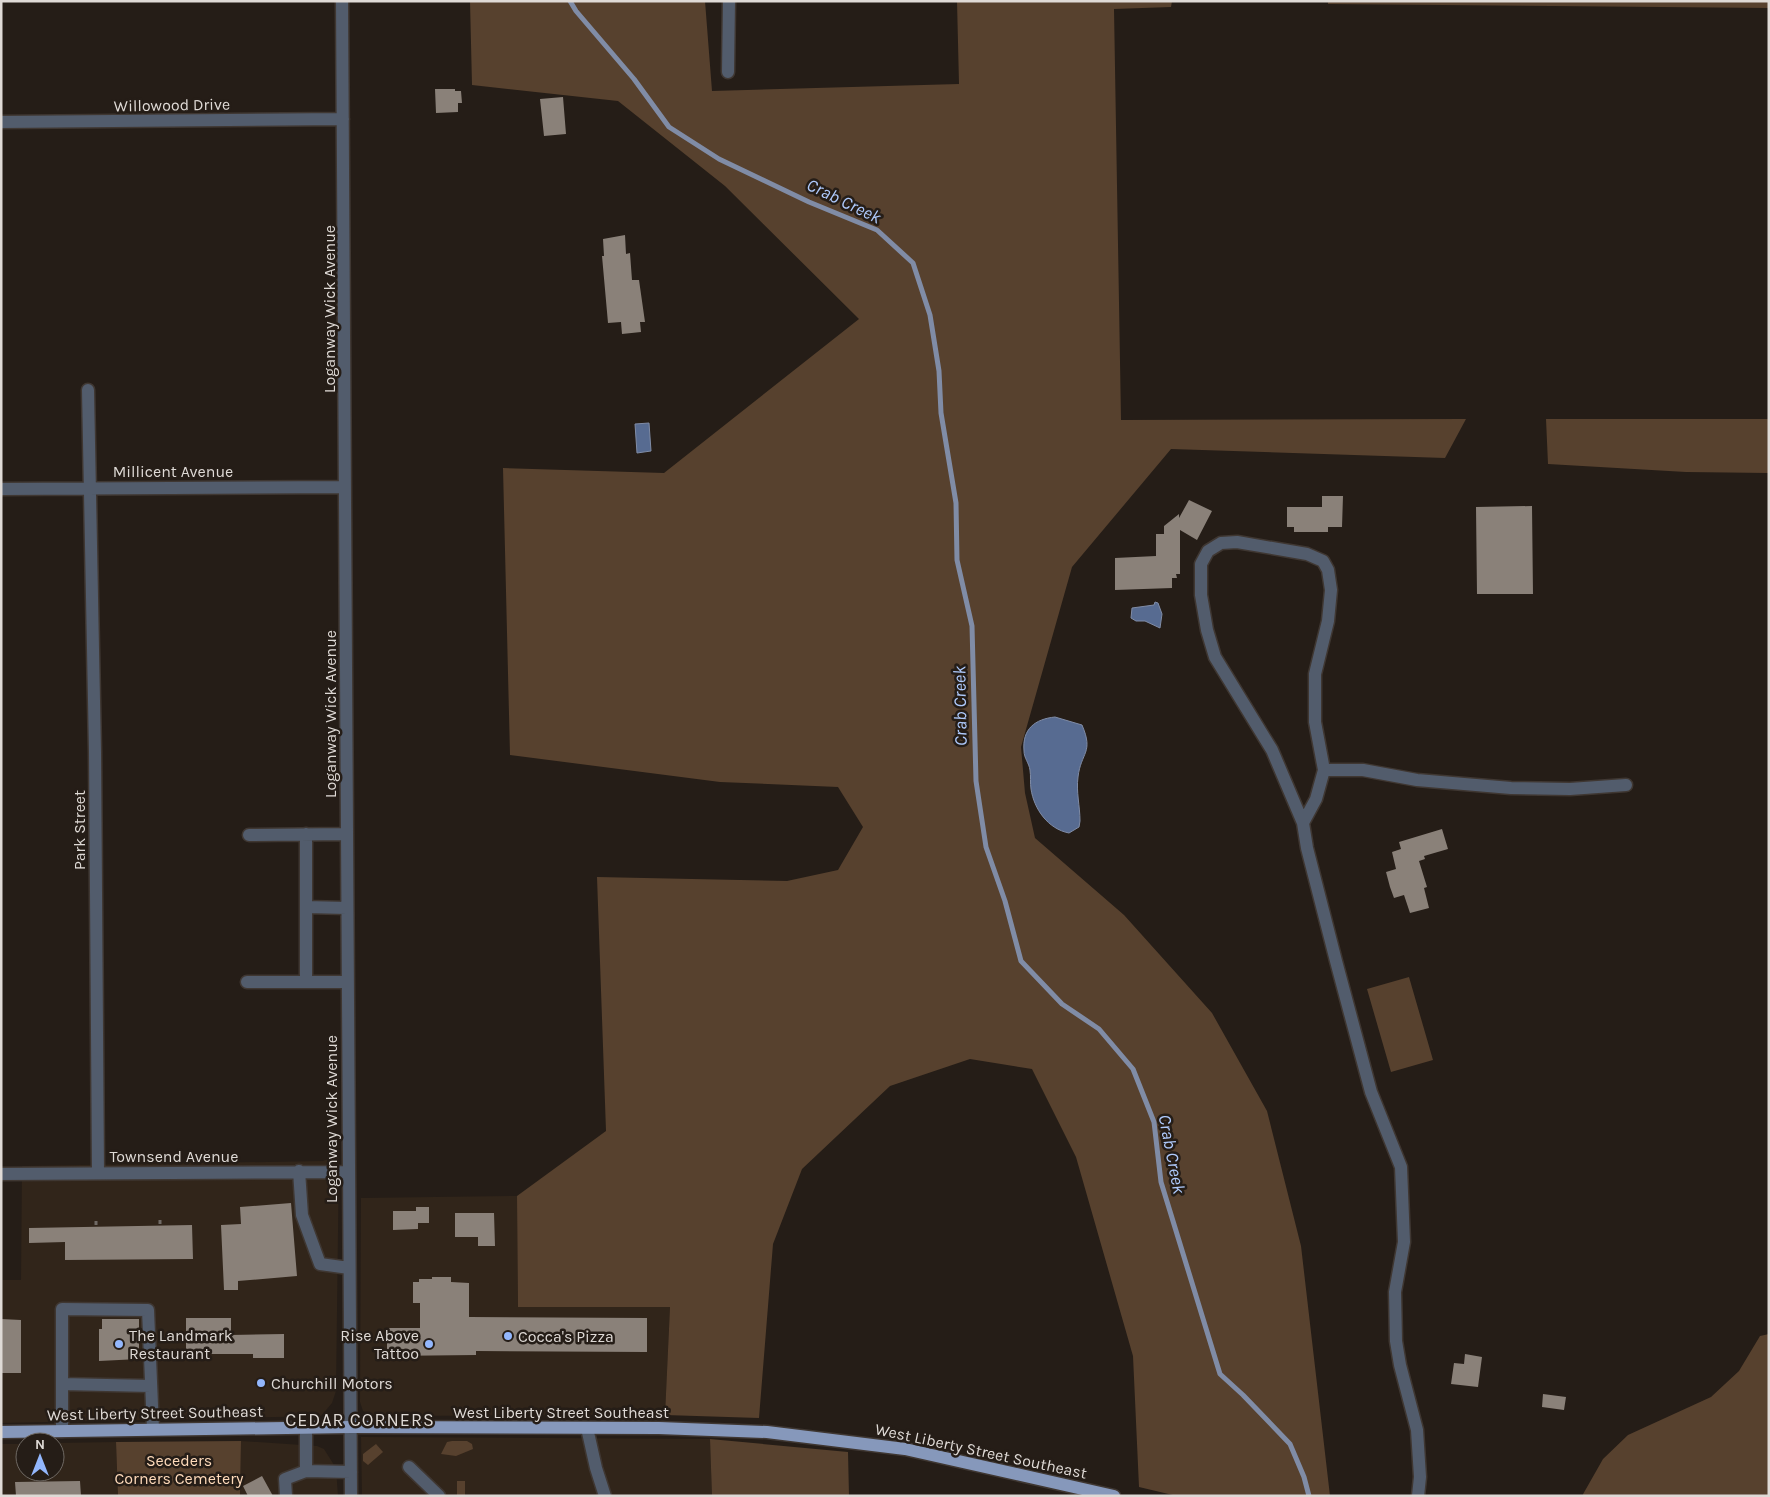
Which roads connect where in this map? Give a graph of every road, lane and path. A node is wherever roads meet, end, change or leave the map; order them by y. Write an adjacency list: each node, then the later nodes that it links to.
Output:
1 (342, 1): 4 (street, Loganway Wick Avenue)
2 (729, 1): 3 (street)
3 (728, 72)
4 (343, 119): 5 (street, Willowood Drive); 8 (street, Loganway Wick Avenue)
5 (1, 122)
6 (88, 390): 7 (street, Park Street)
7 (90, 488): 8 (street, Millicent Avenue); 9 (street, Millicent Avenue); 21 (street, Park Street)
8 (345, 488): 14 (street, Loganway Wick Avenue)
9 (1, 489)
10 (1324, 770): 11 (street); 12 (street); 12 (street)
11 (1626, 785)
12 (1304, 823): 44 (street)
13 (306, 834): 14 (street); 15 (street); 16 (street)
14 (346, 834): 17 (street, Loganway Wick Avenue)
15 (249, 835)
16 (306, 907): 17 (street); 19 (street)
17 (347, 908): 20 (street, Loganway Wick Avenue)
18 (248, 982): 19 (street)
19 (306, 982): 20 (street)
20 (347, 982): 23 (street, Loganway Wick Avenue)
21 (98, 1172): 22 (street, Townsend Avenue); 24 (street, Townsend Avenue)
22 (299, 1172): 23 (street, Townsend Avenue); 27 (street)
23 (348, 1172): 27 (street, Loganway Wick Avenue)
24 (1, 1174)
25 (160, 1220): 26 (path)
26 (160, 1225)
27 (349, 1268): 30 (street, Loganway Wick Avenue)
28 (62, 1384): 29 (street); 29 (street); 34 (street)
29 (152, 1386): 33 (street)
30 (351, 1427): 31 (main road, West Liberty Street Southeast); 32 (main road, West Liberty Street Southeast); 38 (street, Loganway Wick Avenue)
31 (306, 1428): 33 (main road, West Liberty Street Southeast); 37 (street)
32 (587, 1428): 42 (street); 43 (main road, West Liberty Street Southeast)
33 (153, 1429): 34 (main road, West Liberty Street Southeast)
34 (62, 1430): 35 (main road, West Liberty Street Southeast)
35 (1, 1432)
36 (409, 1467): 41 (street)
37 (306, 1470): 38 (street); 39 (street)
38 (351, 1472): 40 (street, Loganway Wick Avenue)
39 (286, 1496)
40 (351, 1496)
41 (439, 1496)
42 (605, 1496)
43 (1114, 1496)
44 (1418, 1496)

